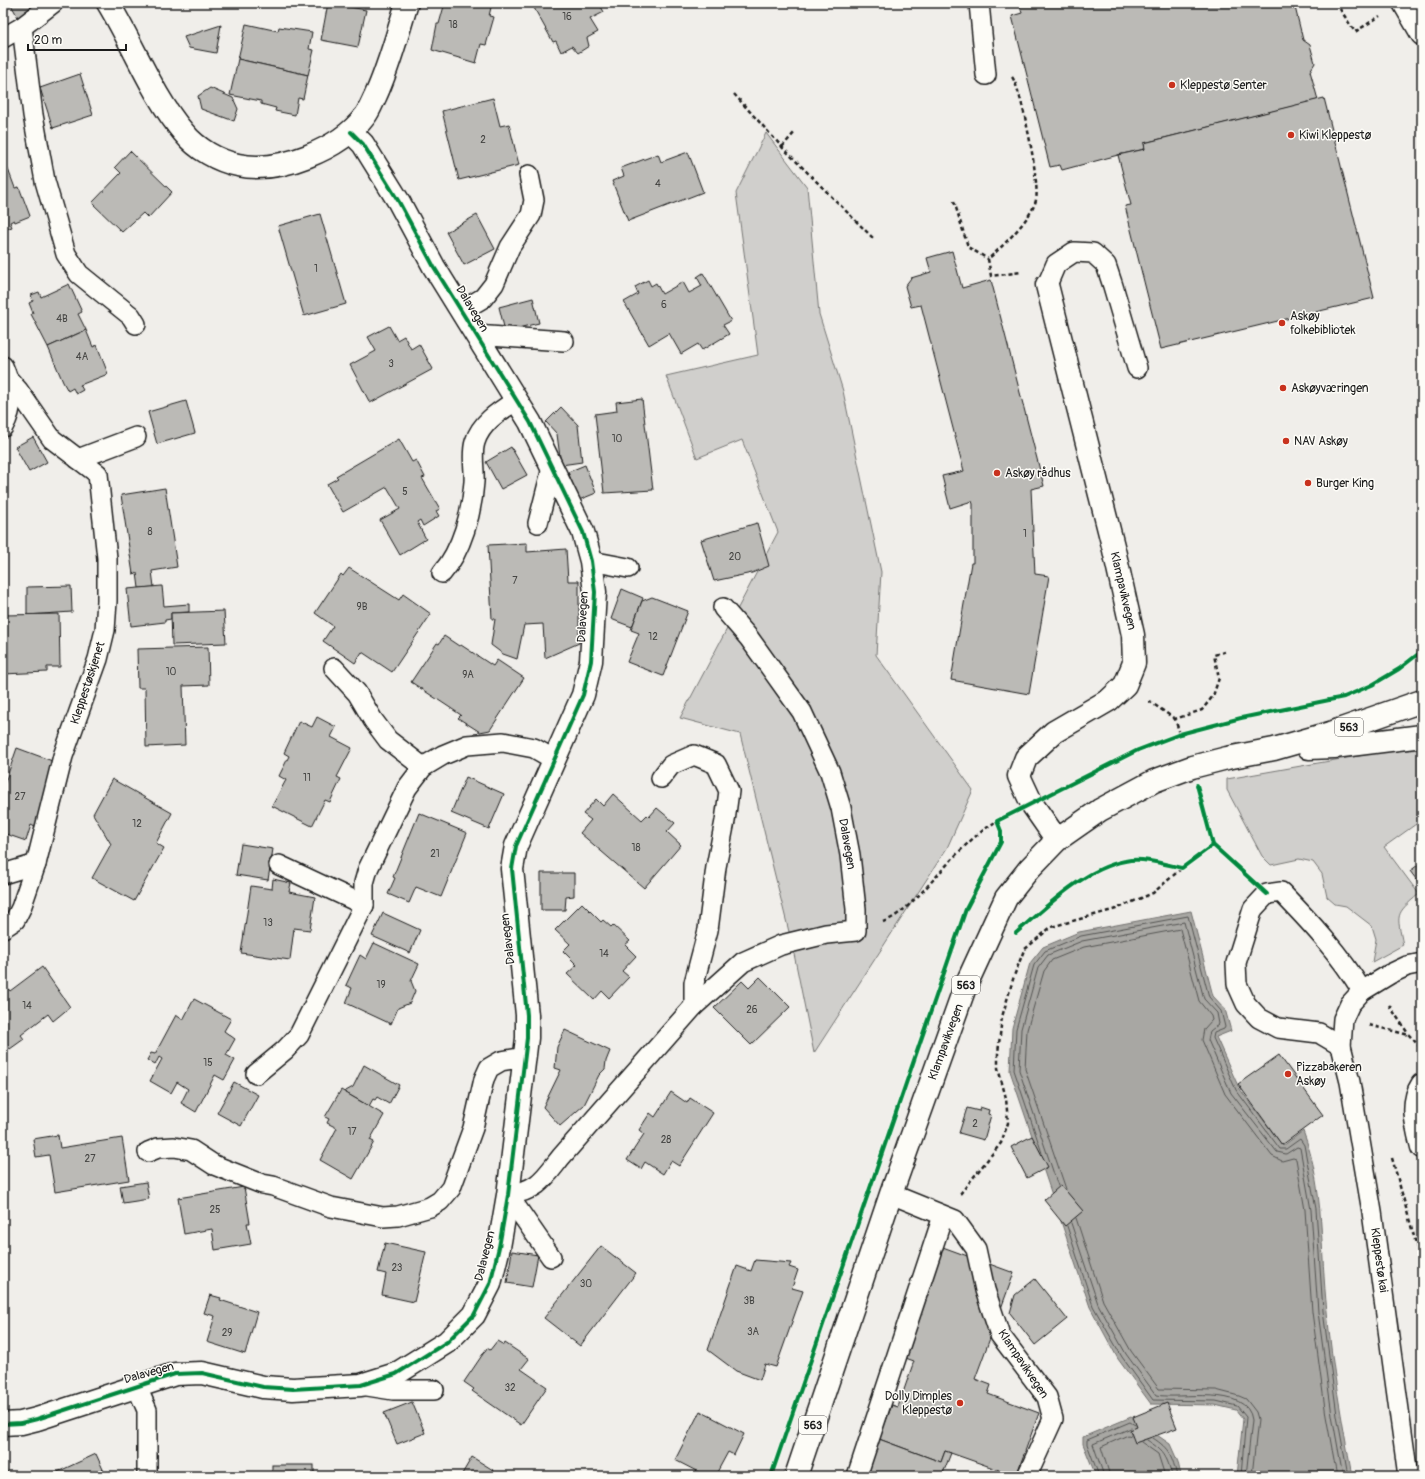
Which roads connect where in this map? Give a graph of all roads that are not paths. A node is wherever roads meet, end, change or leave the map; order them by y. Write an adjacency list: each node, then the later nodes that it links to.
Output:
1 (53, 3): 6 (lane)
2 (108, 3): 10 (street)
3 (407, 3): 10 (street)
4 (979, 3): 9 (lane)
5 (1404, 3): 7 (street)
6 (22, 27): 8 (lane); 14 (lane)
7 (1422, 34)
8 (3, 38)
9 (986, 75)
10 (351, 132): 13 (street, Dalavegen)
11 (529, 174): 13 (lane, Dalavegen)
12 (1050, 277): 17 (lane); 36 (street, Klampavikvegen)
13 (461, 311): 15 (street, Dalavegen)
14 (136, 324)
15 (475, 335): 16 (lane, Dalavegen); 19 (street, Dalavegen)
16 (564, 341)
17 (1137, 368)
18 (7, 393): 20 (lane, Kleppestøskjenet); 22 (lane, Kleppestøskjenet)
19 (517, 400): 23 (street, Dalavegen); 27 (lane)
20 (3, 426)
21 (136, 437): 22 (lane)
22 (78, 459): 37 (lane, Kleppestøskjenet)
23 (552, 468): 24 (lane); 25 (street, Dalavegen)
24 (538, 523)
25 (591, 561): 26 (lane); 33 (street, Dalavegen)
26 (628, 568)
27 (442, 573)
28 (723, 608): 44 (lane, Dalavegen)
29 (334, 668): 34 (lane)
30 (1422, 701): 32 (street, Klampavikvegen / 563)
31 (1422, 736): 32 (street, Klampavikvegen / 563)
32 (1274, 749): 36 (street, Klampavikvegen / 563)
33 (553, 759): 34 (lane); 46 (street, Dalavegen)
34 (424, 767): 40 (lane)
35 (661, 778): 44 (lane)
36 (1057, 840): 51 (street, Klampavikvegen / 563)
37 (36, 864): 39 (lane); 41 (lane, Kleppestøskjenet)
38 (279, 865): 40 (lane)
39 (3, 874)
40 (364, 905): 47 (lane)
41 (3, 928)
42 (1422, 963): 43 (lane, Kleppestø kai)
43 (1368, 987): 45 (lane, Kleppestø kai); 45 (lane)
44 (694, 1006): 52 (lane)
45 (1341, 1046): 63 (lane, Kleppestø kai)
46 (525, 1058): 50 (lane); 52 (street, Dalavegen)
47 (256, 1074)
48 (1422, 1085): 49 (street)
49 (1422, 1146)
50 (148, 1152)
51 (891, 1194): 53 (lane, Klampavikvegen); 60 (street, Klampavikvegen / 563)
52 (508, 1195): 54 (lane); 56 (street, Dalavegen)
53 (943, 1216): 61 (lane); 62 (lane, Klampavikvegen)
54 (551, 1257)
55 (136, 1385): 56 (street, Dalavegen); 58 (street, Dalavegen); 59 (lane, Dalavegen)
56 (361, 1385): 57 (lane, Dalavegen)
57 (434, 1390)
58 (3, 1424)
59 (147, 1476)
60 (796, 1476)
61 (857, 1476)
62 (1027, 1476)
63 (1408, 1476)

